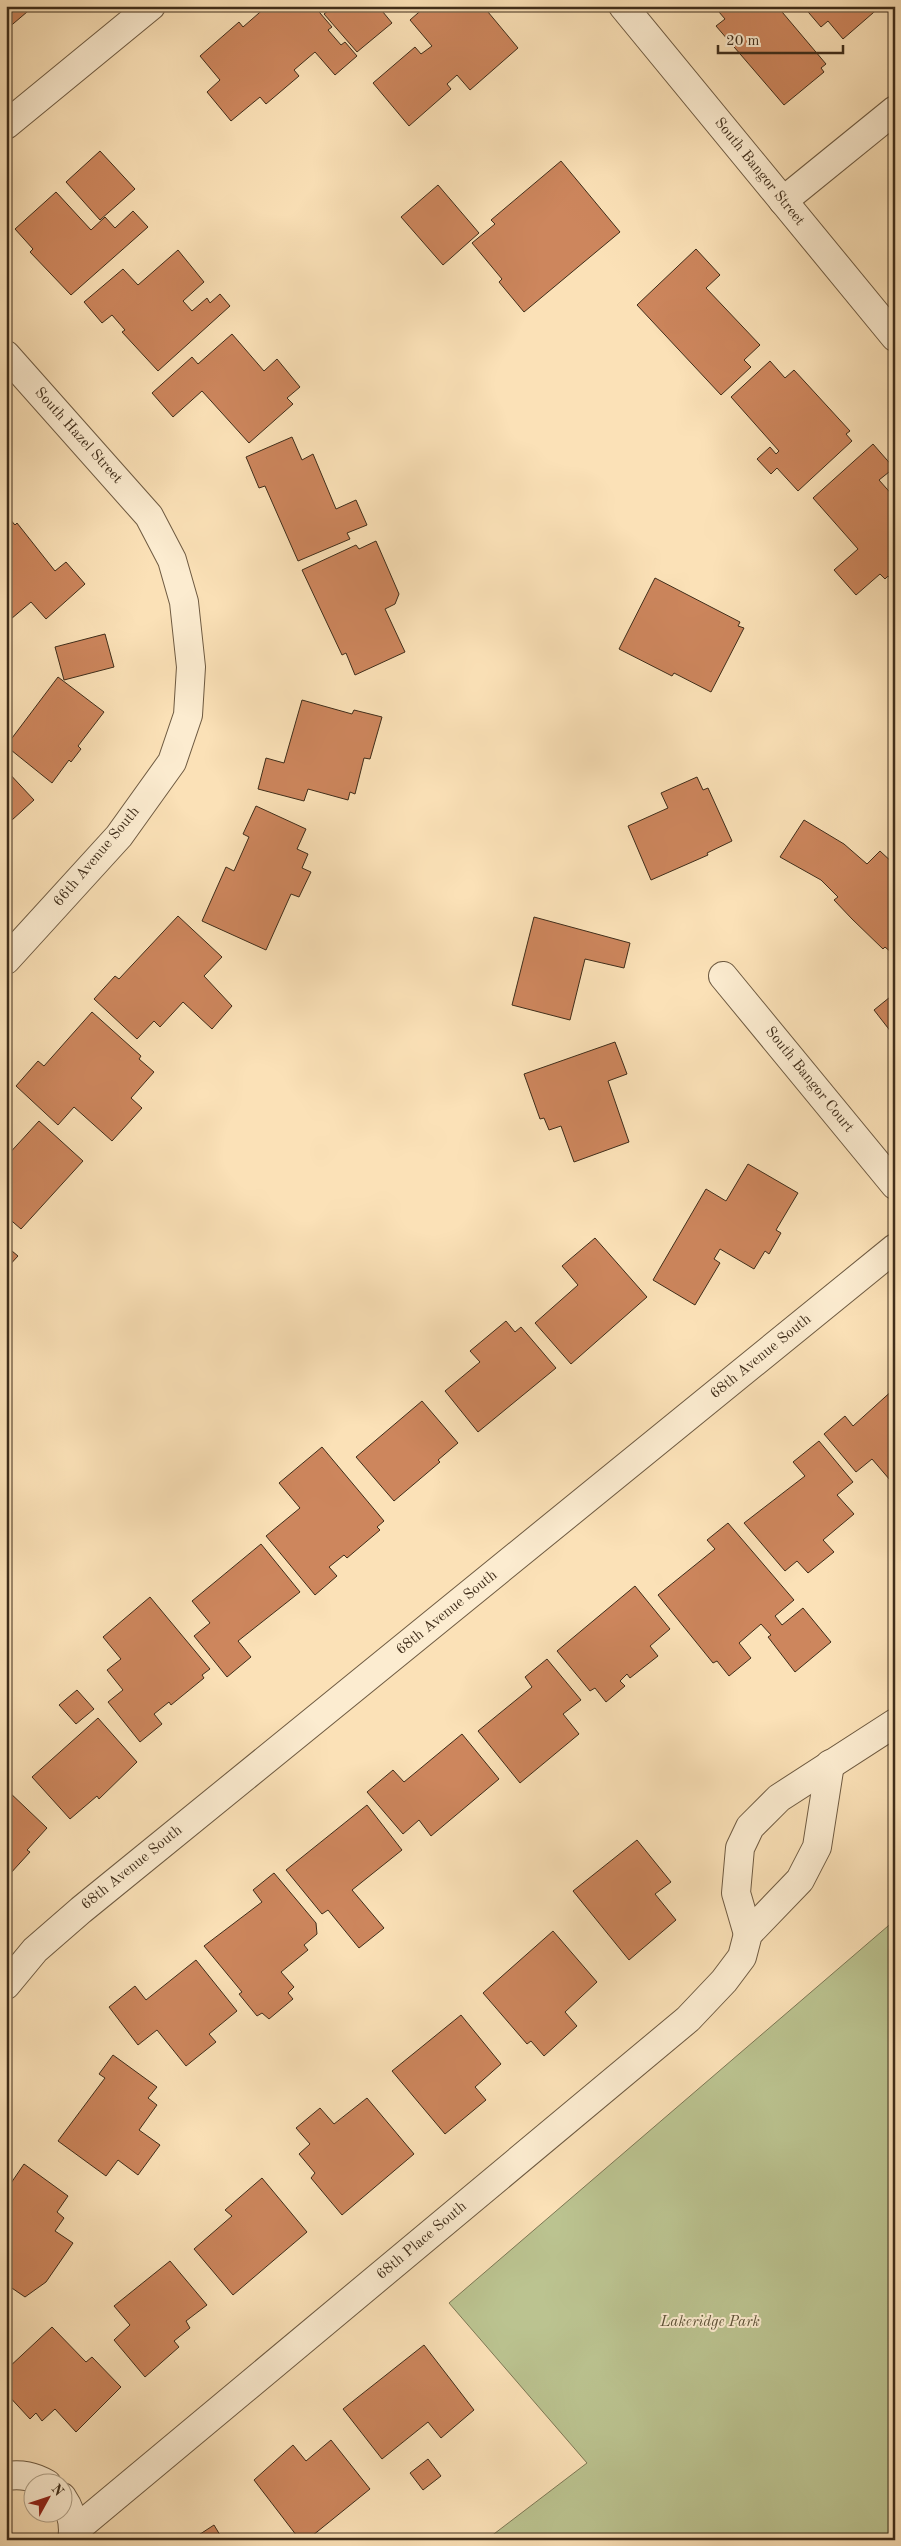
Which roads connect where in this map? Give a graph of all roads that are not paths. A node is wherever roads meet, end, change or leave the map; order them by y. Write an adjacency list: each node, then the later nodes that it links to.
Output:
1 (151, 6): 4 (street)
2 (623, 6): 5 (street, South Bangor Street)
3 (895, 110): 5 (street)
4 (6, 125)
5 (783, 201): 6 (street, South Bangor Street)
6 (895, 337)
7 (6, 355): 8 (street, South Hazel Street)
8 (149, 516): 9 (street, 66th Avenue South)
9 (6, 960)
10 (723, 976): 11 (street, South Bangor Court)
11 (895, 1185)
12 (895, 1248): 16 (street, 68th Avenue South)
13 (895, 1723): 14 (street)
14 (830, 1764): 15 (street, 68th Place South); 15 (street)
15 (748, 1934): 19 (street, 68th Place South)
16 (6, 1985)
17 (6, 2476): 18 (street)
18 (22, 2476)
19 (73, 2535)

